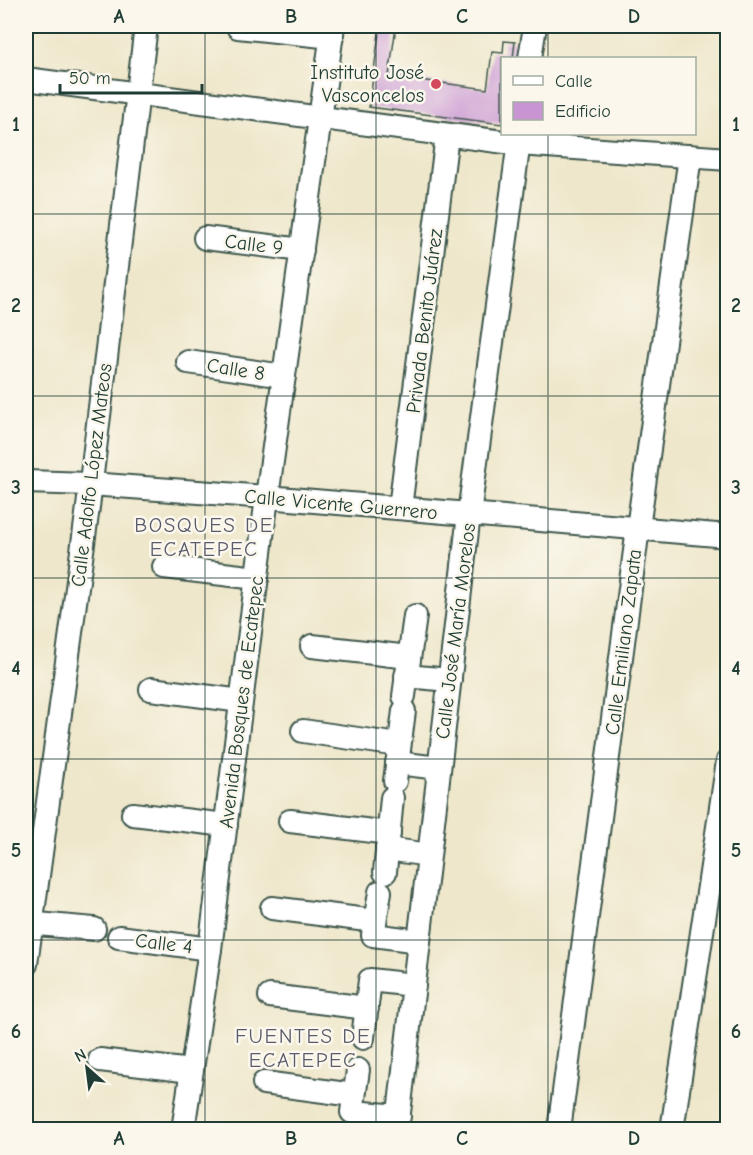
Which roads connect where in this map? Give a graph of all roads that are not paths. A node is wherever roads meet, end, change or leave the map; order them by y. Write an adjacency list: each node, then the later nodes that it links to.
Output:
1 (147, 26): 7 (street, Calle Adolfo López Mateos)
2 (535, 26): 5 (street)
3 (238, 27): 4 (street)
4 (333, 31): 8 (street, Avenida Bosques de Ecatepec)
5 (530, 57)
6 (26, 79): 7 (street)
7 (137, 93): 8 (street); 18 (street, Calle Adolfo López Mateos)
8 (320, 118): 9 (street); 14 (street, Avenida Bosques de Ecatepec)
9 (447, 135): 10 (street); 20 (street, Privada Benito Juárez)
10 (520, 139): 11 (street); 21 (street, Calle José María Morelos)
11 (690, 156): 12 (street); 22 (street, Calle Emiliano Zapata)
12 (728, 159)
13 (205, 238): 14 (street, Calle 9)
14 (302, 250): 16 (street, Avenida Bosques de Ecatepec)
15 (188, 362): 16 (street, Calle 8)
16 (284, 376): 19 (street, Avenida Bosques de Ecatepec)
17 (26, 482): 18 (street, Calle Vicente Guerrero)
18 (90, 484): 19 (street, Calle Vicente Guerrero); 43 (street, Calle Adolfo López Mateos)
19 (267, 497): 20 (street, Calle Vicente Guerrero); 25 (street, Avenida Bosques de Ecatepec)
20 (400, 508): 21 (street, Calle Vicente Guerrero)
21 (469, 514): 22 (street, Calle Vicente Guerrero); 28 (street, Calle José María Morelos)
22 (638, 528): 23 (street, Calle Vicente Guerrero); 60 (street, Calle Emiliano Zapata)
23 (728, 536)
24 (164, 567): 25 (street)
25 (257, 578): 31 (street, Avenida Bosques de Ecatepec)
26 (415, 616): 29 (street)
27 (312, 646): 29 (street)
28 (450, 680): 29 (street); 34 (street, Calle José María Morelos)
29 (406, 685): 35 (street)
30 (151, 689): 31 (street)
31 (241, 701): 38 (street, Avenida Bosques de Ecatepec)
32 (303, 731): 35 (street)
33 (728, 761): 61 (street)
34 (439, 768): 35 (street); 39 (street, Calle José María Morelos)
35 (396, 772): 40 (street)
36 (133, 814): 38 (street)
37 (290, 821): 40 (street)
38 (226, 825): 47 (street, Avenida Bosques de Ecatepec)
39 (429, 855): 40 (street); 46 (street, Calle José María Morelos)
40 (385, 862): 42 (street)
41 (273, 908): 42 (street)
42 (375, 921): 46 (street)
43 (28, 923): 44 (street); 48 (street, Calle Adolfo López Mateos)
44 (94, 929)
45 (119, 937): 47 (street, Calle 4)
46 (419, 941): 49 (street, Calle José María Morelos)
47 (210, 949): 55 (street, Avenida Bosques de Ecatepec)
48 (26, 964)
49 (414, 985): 51 (street); 58 (street, Calle José María Morelos)
50 (270, 996): 51 (street)
51 (367, 1008): 52 (street)
52 (363, 1038)
53 (100, 1060): 55 (street)
54 (358, 1070): 57 (street)
55 (191, 1071): 59 (street, Avenida Bosques de Ecatepec)
56 (264, 1083): 57 (street)
57 (354, 1095): 58 (street)
58 (398, 1123)
59 (183, 1130)
60 (560, 1130)
61 (672, 1130)

